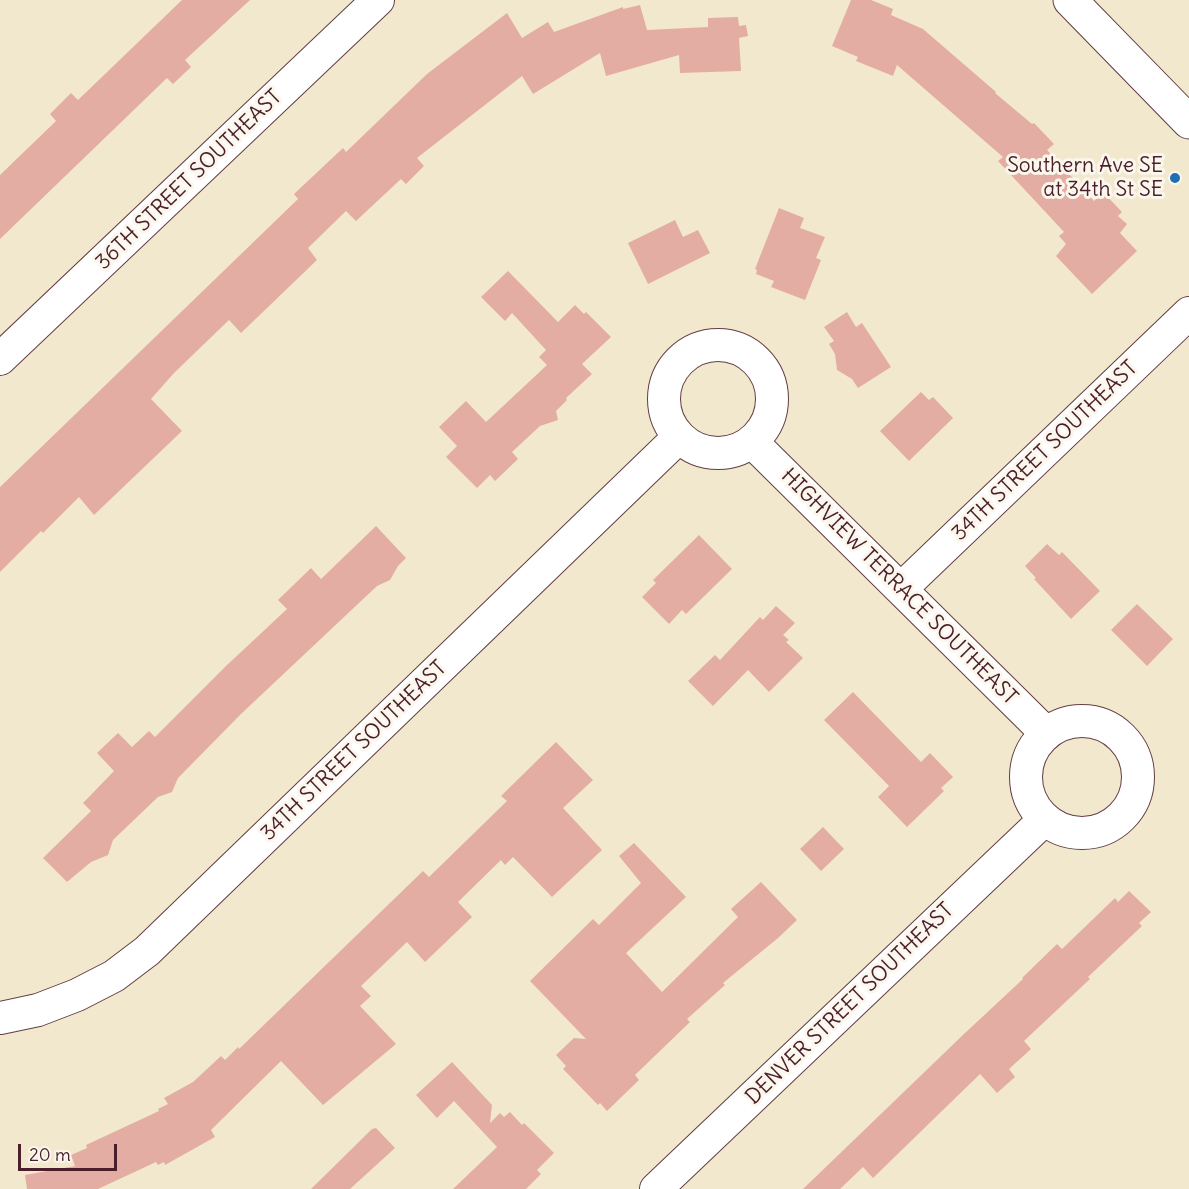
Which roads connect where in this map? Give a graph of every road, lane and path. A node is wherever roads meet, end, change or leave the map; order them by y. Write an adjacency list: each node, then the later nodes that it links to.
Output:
1 (378, 0): 5 (street, 36TH STREET SOUTHEAST)
2 (1070, 0): 3 (main road)
3 (1189, 122)
4 (1189, 313): 8 (street, 34TH STREET SOUTHEAST)
5 (0, 359)
6 (680, 437): 7 (street); 7 (street); 11 (street, 34TH STREET SOUTHEAST)
7 (752, 442): 8 (street, HIGHVIEW TERRACE SOUTHEAST)
8 (902, 588): 9 (street, HIGHVIEW TERRACE SOUTHEAST)
9 (1046, 733): 10 (street); 10 (street)
10 (1044, 820): 12 (street, DENVER STREET SOUTHEAST)
11 (0, 1018)
12 (656, 1189)

